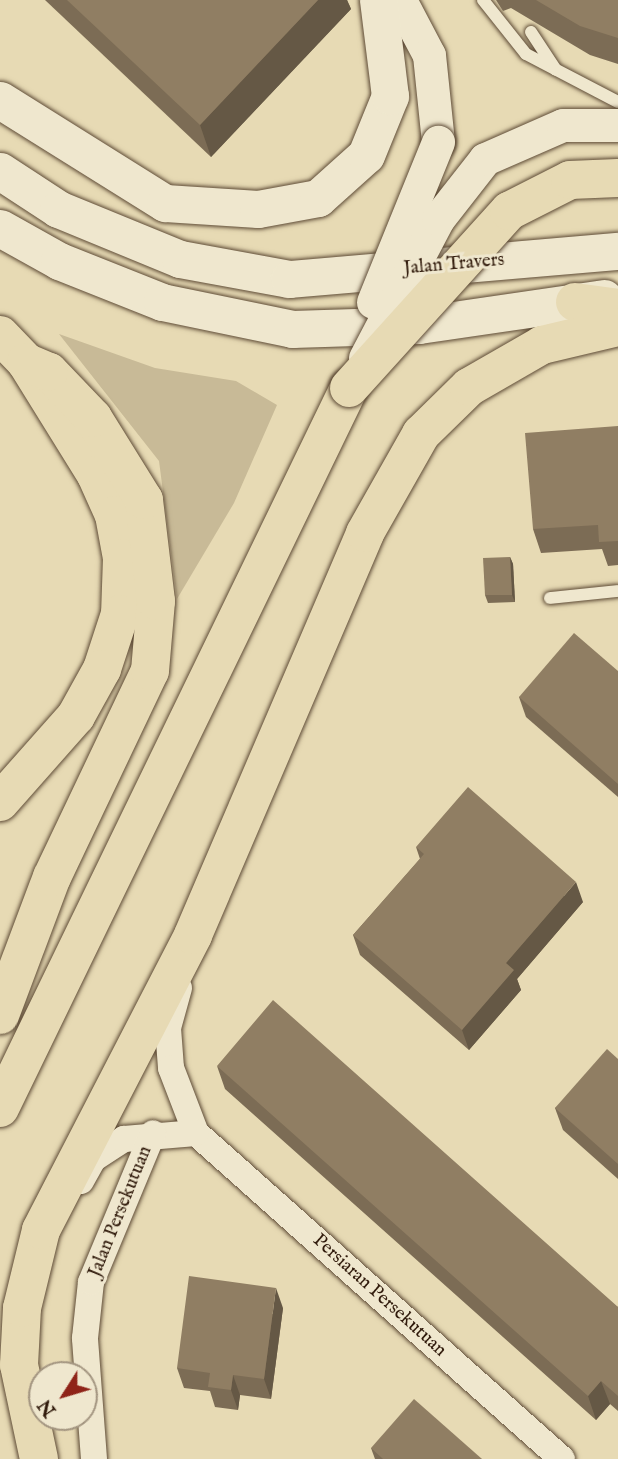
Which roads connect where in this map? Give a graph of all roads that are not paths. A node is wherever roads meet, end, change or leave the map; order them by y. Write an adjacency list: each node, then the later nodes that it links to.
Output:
1 (378, 0): 6 (main road)
2 (400, 0): 19 (street, bridge)
3 (483, 0): 5 (lane)
4 (531, 32): 5 (lane)
5 (558, 72): 7 (lane)
6 (0, 100)
7 (612, 113): 19 (street, bridge)
8 (0, 172): 11 (main road, Jalan Travers)
9 (618, 178): 19 (main road, bridge)
10 (0, 228): 13 (main road)
11 (618, 251)
12 (618, 297): 13 (main road)
13 (575, 302): 14 (main road)
14 (618, 308)
15 (618, 327): 20 (main road)
16 (0, 335): 18 (main road)
17 (618, 354): 20 (main road)
18 (26, 362): 23 (main road); 25 (main road)
19 (349, 388): 26 (main road)
20 (406, 460): 24 (main road)
21 (618, 590): 22 (lane)
22 (550, 598)
23 (0, 802)
24 (193, 935): 28 (street); 29 (main road)
25 (0, 1015)
26 (0, 1108)
27 (153, 1133): 28 (street); 29 (street); 31 (street, Jalan Persekutuan)
28 (196, 1133): 32 (street, Persiaran Persekutuan)
29 (33, 1262): 30 (main road)
30 (39, 1459)
31 (94, 1459)
32 (562, 1459)

